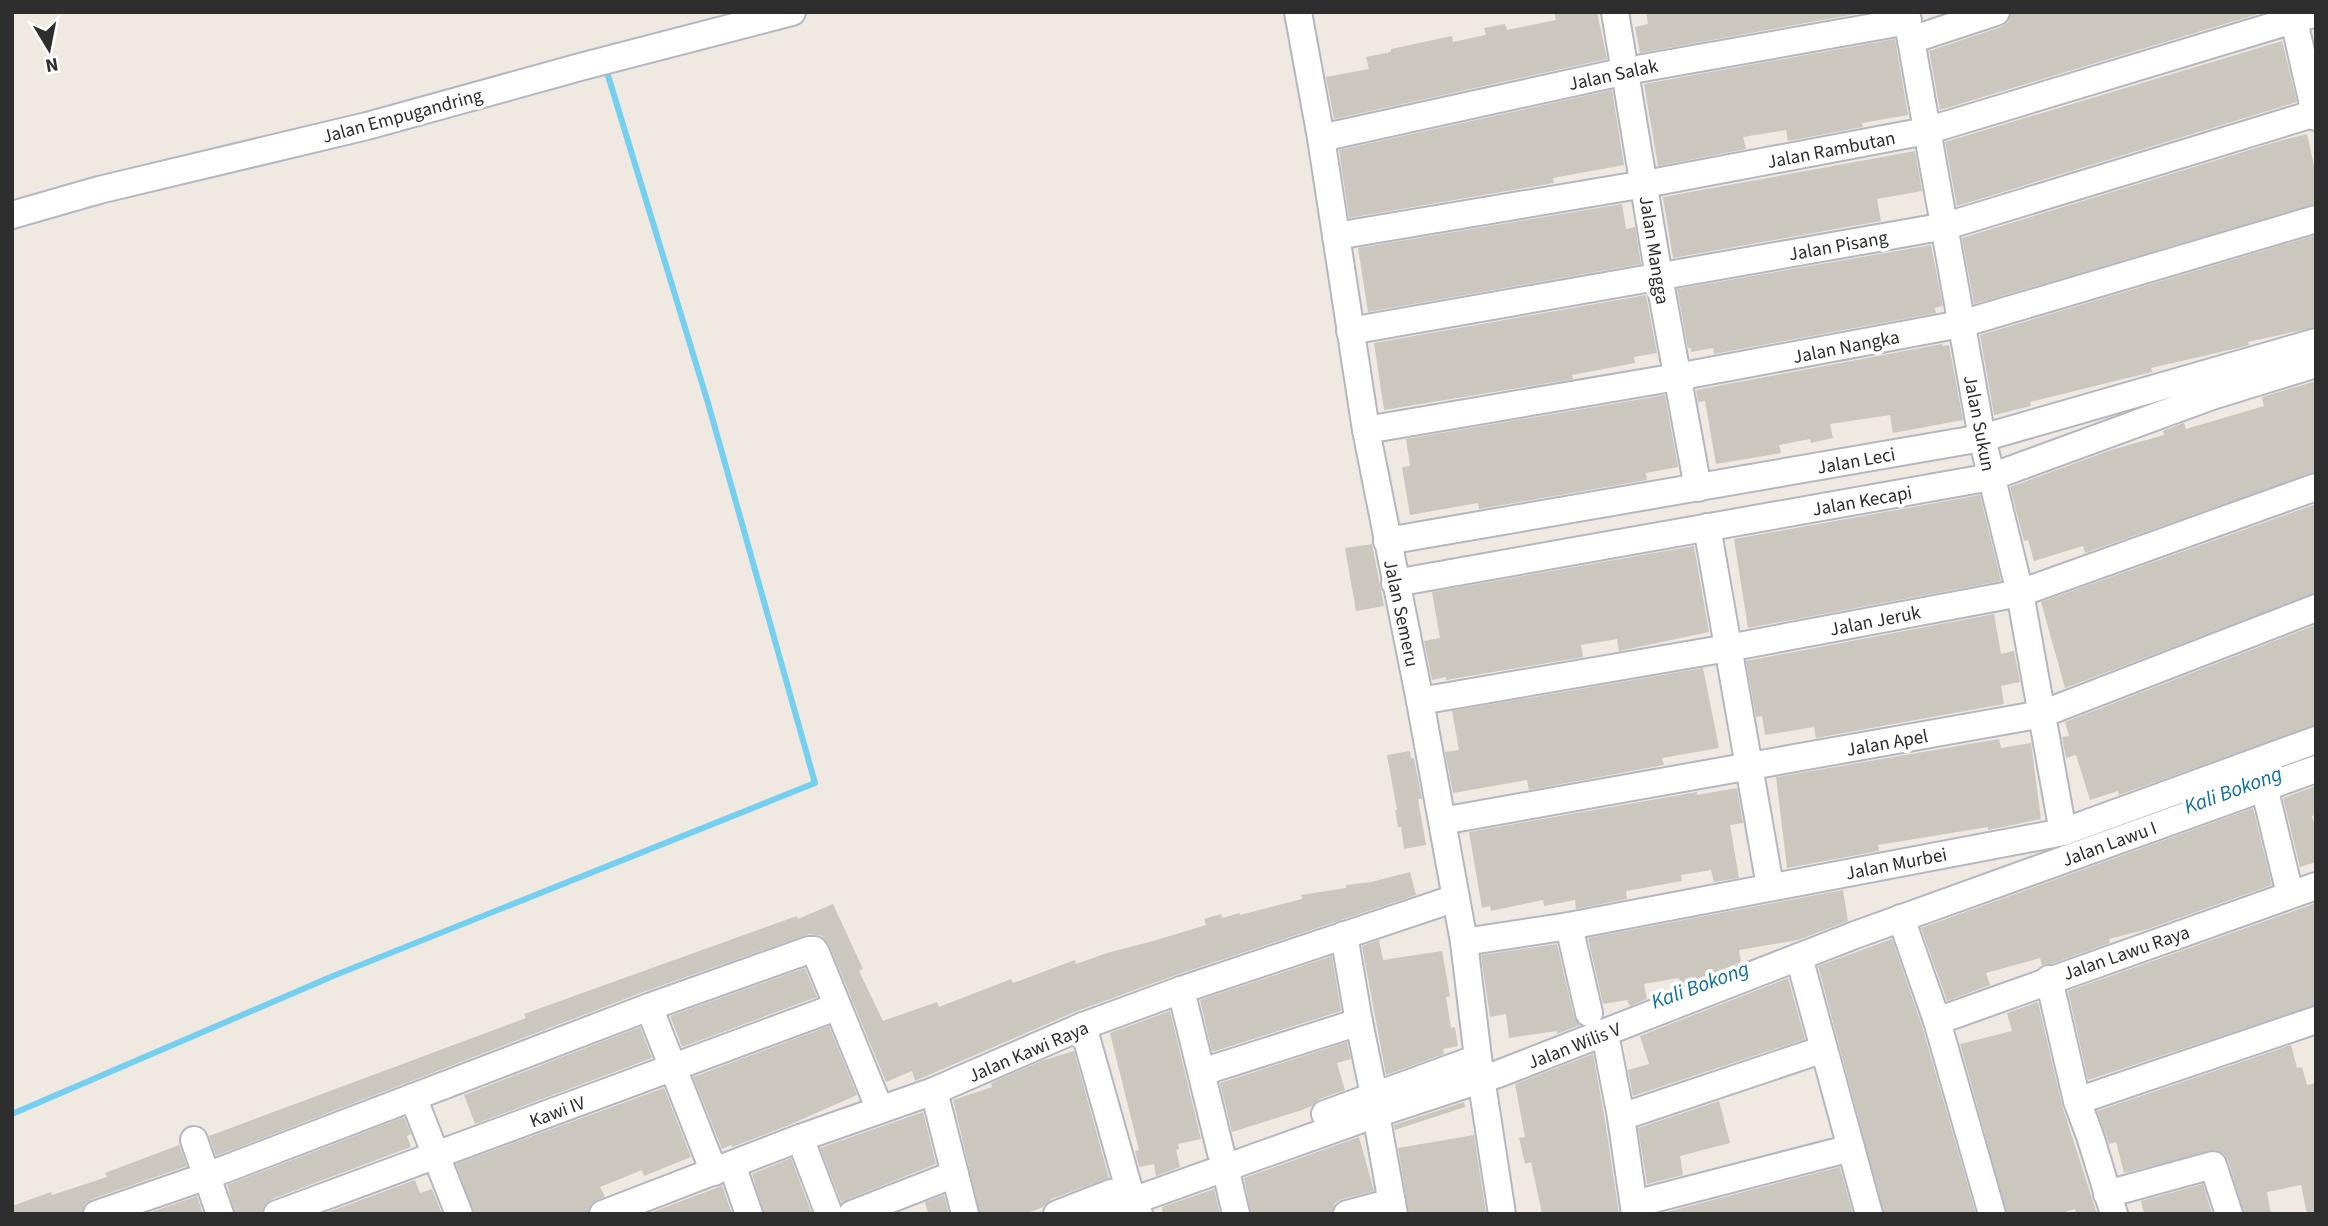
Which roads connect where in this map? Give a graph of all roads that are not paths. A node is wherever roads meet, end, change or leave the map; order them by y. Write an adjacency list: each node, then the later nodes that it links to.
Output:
1 (792, 12): 12 (street, Jalan Empugandring)
2 (1615, 12): 7 (street, Jalan Mangga)
3 (1996, 12): 6 (street, Jalan Salak)
4 (1299, 13): 10 (street, Jalan Semeru)
5 (2301, 15): 8 (street); 9 (street, Jalan Rambutan)
6 (1909, 24): 7 (street, Jalan Salak); 9 (street, Jalan Sukun)
7 (1626, 71): 10 (street, Jalan Salak); 11 (street, Jalan Mangga)
8 (2316, 115): 14 (street, Jalan Pisang)
9 (1926, 131): 11 (street, Jalan Rambutan); 14 (street, Jalan Sukun)
10 (1321, 138): 15 (street, Jalan Semeru)
11 (1645, 184): 15 (street, Jalan Rambutan); 16 (street, Jalan Mangga)
12 (12, 215)
13 (2316, 219): 17 (street, Jalan Nangka)
14 (1946, 226): 16 (street, Jalan Pisang); 17 (street, Jalan Sukun)
15 (1336, 236): 18 (street, Jalan Semeru)
16 (1659, 277): 18 (street, Jalan Pisang); 21 (street, Jalan Mangga)
17 (1961, 324): 21 (street, Jalan Nangka); 23 (street, Jalan Sukun)
18 (1350, 331): 22 (street, Jalan Semeru)
19 (2316, 342): 23 (street, Jalan Leci)
20 (2316, 364): 24 (street, Jalan Kecapi)
21 (1677, 377): 22 (street, Jalan Nangka); 26 (street, Jalan Mangga)
22 (1366, 430): 29 (street, Jalan Semeru)
23 (1982, 438): 24 (street, Jalan Sukun); 26 (street, Jalan Leci)
24 (1990, 477): 27 (street, Jalan Kecapi); 32 (street, Jalan Sukun)
25 (2316, 487): 32 (street, Jalan Jeruk)
26 (1698, 488): 28 (street, Jalan Leci)
27 (1707, 527): 30 (street, Jalan Kecapi); 34 (street)
28 (1438, 532): 29 (street, Jalan Leci); 30 (street)
29 (1387, 541): 31 (street, Jalan Semeru)
30 (1445, 574): 31 (street, Jalan Kecapi)
31 (1395, 583): 35 (street, Jalan Semeru)
32 (2020, 593): 34 (street, Jalan Jeruk); 36 (street, Jalan Sukun)
33 (2316, 608): 36 (street, Jalan Apel)
34 (1728, 648): 35 (street, Jalan Jeruk); 38 (street)
35 (1420, 701): 41 (street, Jalan Semeru)
36 (2042, 714): 38 (street, Jalan Apel); 42 (street, Jalan Sukun)
37 (2316, 740): 40 (street, Jalan Murbei)
38 (1749, 767): 41 (street, Jalan Apel); 43 (street)
39 (2316, 769): 40 (street, Jalan Lawu I)
40 (2261, 774): 42 (street, Jalan Murbei); 45 (street); 47 (street, Jalan Lawu I)
41 (1442, 821): 46 (street, Jalan Semeru)
42 (2063, 832): 43 (street, Jalan Murbei)
43 (1770, 886): 48 (street, Jalan Murbei)
44 (2316, 886): 45 (street, Jalan Lawu Raya)
45 (2290, 894): 52 (street, Jalan Lawu Raya)
46 (1456, 898): 49 (street, Jalan Kawi Raya); 50 (street, Jalan Semeru)
47 (1901, 918): 51 (street, Jalan Wilis V); 58 (street)
48 (1569, 926): 50 (street, Jalan Murbei); 56 (street)
49 (1344, 935): 53 (street, Jalan Kawi Raya); 59 (street)
50 (1464, 942): 64 (street, Jalan Semeru)
51 (1799, 957): 61 (street, Jalan Wilis V); 62 (street)
52 (2049, 979): 58 (street, Jalan Lawu Raya); 68 (street)
53 (1181, 990): 60 (street, Jalan Kawi Raya); 65 (street)
54 (649, 1007): 55 (street); 63 (street); 67 (street)
55 (836, 1007): 63 (street, Kawi IV); 70 (street)
56 (1589, 1013)
57 (2316, 1020): 68 (street)
58 (1937, 1021): 100 (street)
59 (1359, 1022): 65 (street); 69 (street)
60 (1083, 1026): 66 (street, Jalan Kawi Raya); 80 (street)
61 (1605, 1034): 64 (street, Jalan Wilis V); 71 (street)
62 (1824, 1049): 71 (street); 74 (street)
63 (671, 1069): 75 (street, Kawi IV); 77 (street)
64 (1479, 1069): 69 (street, Jalan Wilis V); 98 (street, Jalan Semeru)
65 (1202, 1072): 76 (street)
66 (934, 1091): 70 (street, Jalan Kawi Raya); 78 (street)
67 (413, 1097): 75 (street); 79 (street)
68 (2077, 1101): 82 (street)
69 (1375, 1105): 76 (street, Jalan Wilis V); 83 (street)
70 (880, 1110): 72 (street, Jalan Kawi Raya)
71 (1621, 1117): 84 (street)
72 (800, 1138): 77 (street, Jalan Kawi Raya); 91 (street)
73 (194, 1140): 79 (street)
74 (1851, 1148): 84 (street); 99 (street)
75 (437, 1155): 87 (street, Kawi IV); 88 (street)
76 (1223, 1160): 80 (street, Jalan Wilis V); 96 (street)
77 (723, 1169): 81 (street, Jalan Kawi Raya); 90 (street)
78 (955, 1174): 92 (street); 93 (street)
79 (207, 1176): 85 (street); 86 (street)
80 (1134, 1197): 94 (street); 95 (street)
81 (657, 1204): 89 (street, Jalan Kawi Raya)
82 (2111, 1204): 101 (street)
83 (1394, 1208): 97 (street)
84 (1635, 1209)
85 (104, 1212)
86 (220, 1214)
87 (277, 1214)
88 (460, 1214)
89 (603, 1214)
90 (748, 1214)
91 (829, 1214)
92 (852, 1214)
93 (965, 1214)
94 (1057, 1214)
95 (1096, 1214)
96 (1236, 1214)
97 (1347, 1214)
98 (1502, 1214)
99 (1869, 1214)
100 (1993, 1214)
101 (2229, 1214)

